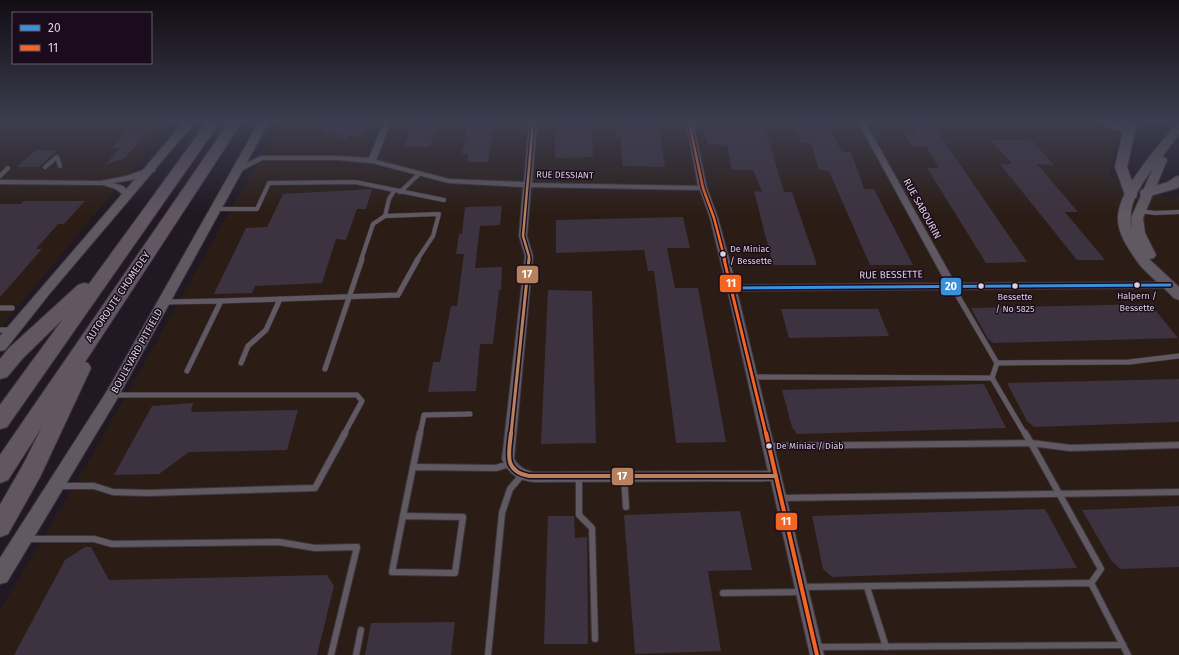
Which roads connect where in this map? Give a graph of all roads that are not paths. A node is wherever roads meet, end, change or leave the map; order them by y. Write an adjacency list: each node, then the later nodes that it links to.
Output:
1 (165, 153): 18 (main road)
2 (192, 153): 37 (highway)
3 (215, 153): 47 (highway, AUTOROUTE CHOMEDEY)
4 (247, 153): 19 (main road, BOULEVARD PITFIELD)
5 (254, 153): 13 (street)
6 (375, 153): 14 (street)
7 (531, 153): 25 (street)
8 (695, 153): 26 (street)
9 (878, 153): 38 (street, RUE SABOURIN)
10 (1124, 153): 30 (main road)
11 (1160, 153): 30 (main road)
12 (1166, 153): 29 (main road)
13 (261, 158): 14 (street, RUE DESSIANT); 19 (street, RUE DESSIANT)
14 (372, 161): 20 (street, RUE DESSIANT)
15 (60, 166): 16 (lane)
16 (45, 167)
17 (8, 168): 21 (lane)
18 (152, 169): 24 (street); 31 (main road)
19 (238, 169): 33 (main road, BOULEVARD PITFIELD)
20 (419, 174): 25 (street, RUE DESSIANT); 28 (lane)
21 (0, 176)
22 (1179, 180): 29 (main road)
23 (0, 182): 24 (street)
24 (101, 183): 31 (street)
25 (528, 185): 26 (street, RUE DESSIANT); 64 (street)
26 (703, 188): 39 (street)
27 (394, 191): 28 (lane); 33 (lane); 36 (lane)
28 (400, 192): 32 (lane)
29 (1146, 193): 34 (main road)
30 (1131, 195): 40 (main road)
31 (128, 196): 48 (main road)
32 (444, 200)
33 (216, 209): 44 (main road, BOULEVARD PITFIELD)
34 (1139, 210): 35 (lane); 40 (main road)
35 (1179, 212)
36 (385, 216): 41 (lane); 41 (lane)
37 (114, 261): 55 (highway); 60 (highway)
38 (952, 286): 39 (street, RUE BESSETTE); 40 (street, RUE BESSETTE); 52 (lane)
39 (732, 288): 56 (street)
40 (1176, 289)
41 (350, 296): 42 (lane); 53 (lane)
42 (280, 299): 43 (lane); 51 (lane)
43 (221, 301): 44 (lane); 54 (lane)
44 (164, 302): 58 (main road, BOULEVARD PITFIELD)
45 (0, 308): 46 (lane)
46 (12, 308)
47 (109, 311): 66 (highway, AUTOROUTE CHOMEDEY); 77 (highway)
48 (6, 330): 49 (main road)
49 (0, 346)
50 (1179, 356): 52 (lane)
51 (241, 363)
52 (997, 363): 57 (lane)
53 (325, 369)
54 (187, 371)
55 (0, 372)
56 (753, 377): 57 (lane); 63 (street)
57 (992, 378): 61 (lane)
58 (112, 395): 71 (main road, BOULEVARD PITFIELD); 71 (lane)
59 (470, 414): 65 (lane)
60 (0, 421)
61 (1031, 443): 62 (lane); 63 (lane); 72 (lane)
62 (1179, 445)
63 (769, 446): 68 (street)
64 (510, 464): 65 (lane); 67 (street)
65 (413, 467): 76 (lane)
66 (0, 472)
67 (522, 475): 69 (street); 91 (lane)
68 (776, 476): 70 (street); 74 (street)
69 (579, 477): 70 (street); 85 (lane)
70 (624, 477): 75 (lane)
71 (56, 486): 78 (main road, BOULEVARD PITFIELD)
72 (1058, 492): 73 (lane); 74 (lane); 80 (lane)
73 (1179, 492)
74 (781, 498): 82 (street)
75 (626, 507)
76 (403, 516): 76 (lane)
77 (0, 526)
78 (22, 538): 79 (main road, BOULEVARD PITFIELD); 89 (lane)
79 (0, 575)
80 (1091, 583): 81 (lane); 86 (lane)
81 (867, 586): 82 (lane); 87 (lane)
82 (802, 590): 83 (lane); 88 (street)
83 (723, 593)
84 (361, 630): 90 (lane)
85 (596, 639)
86 (1123, 645): 87 (lane); 92 (lane)
87 (886, 647): 88 (lane)
88 (816, 651)
89 (331, 655)
90 (356, 655)
91 (488, 655)
92 (1128, 655)

